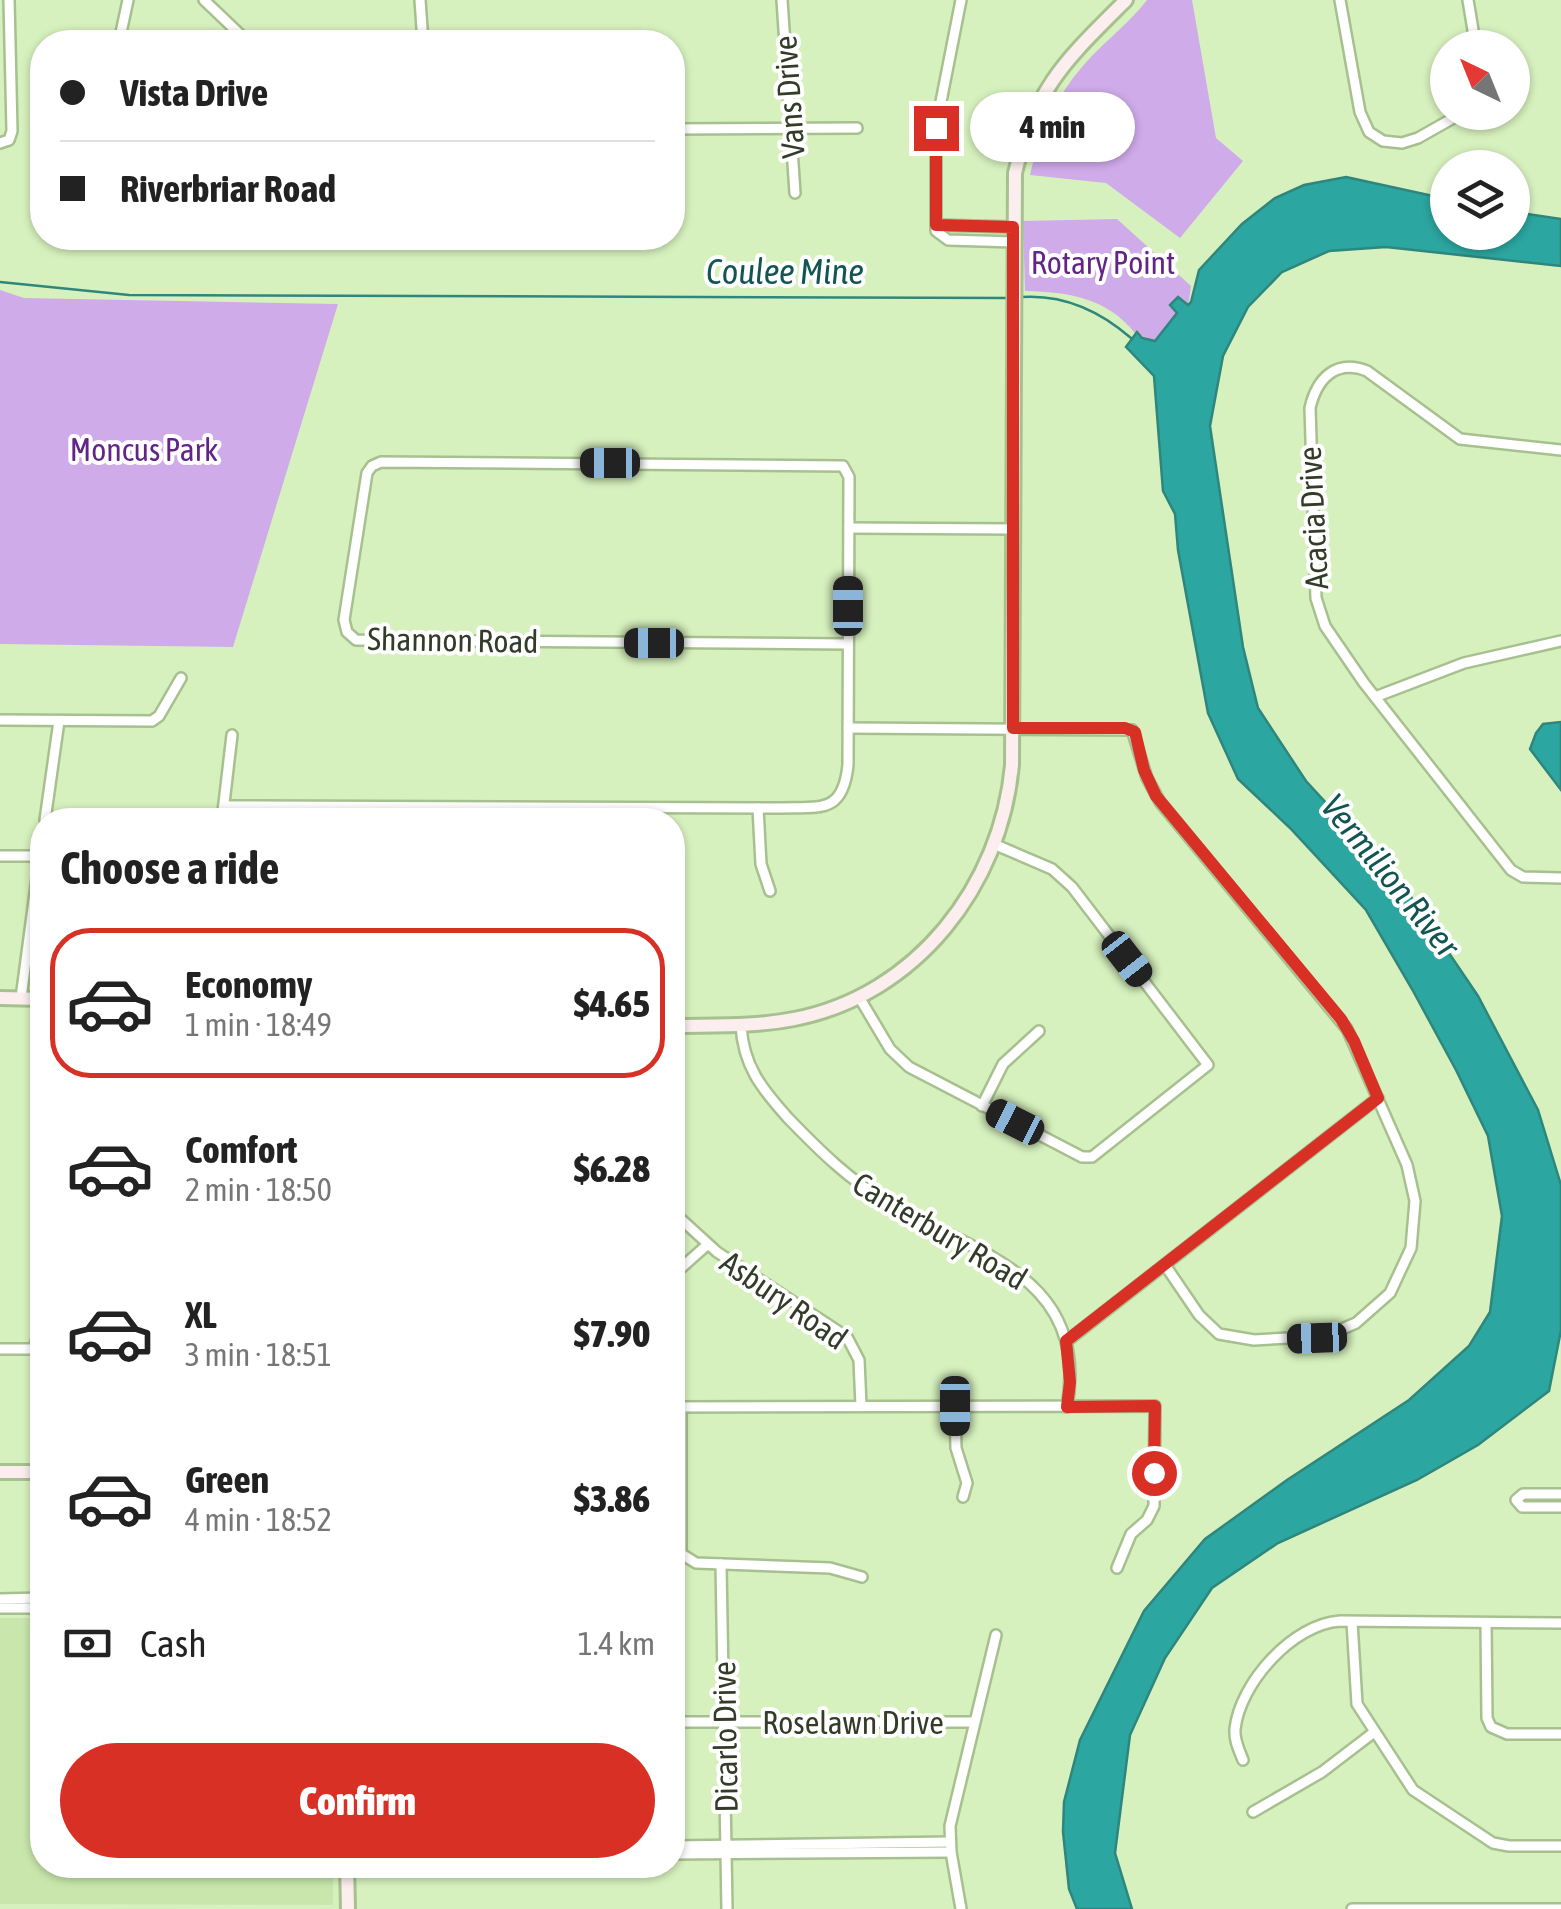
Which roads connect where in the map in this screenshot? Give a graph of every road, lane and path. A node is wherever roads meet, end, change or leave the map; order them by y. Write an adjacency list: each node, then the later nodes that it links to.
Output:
1 (10, 0): 18 (street)
2 (128, 0): 10 (street)
3 (204, 0): 11 (street)
4 (420, 0): 12 (street)
5 (782, 0): 16 (street, Vans Drive)
6 (962, 0): 20 (street)
7 (1126, 0): 21 (street)
8 (1340, 0): 17 (street)
9 (1468, 0): 13 (street)
10 (122, 30)
11 (235, 30)
12 (422, 30)
13 (1473, 30)
14 (856, 128): 16 (street)
15 (685, 129): 16 (street)
16 (791, 129): 19 (street, Vans Drive)
17 (1432, 130)
18 (4, 142)
19 (795, 193)
20 (936, 225): 21 (street); 21 (street)
21 (1013, 234): 24 (street)
22 (1561, 450): 28 (street, Acacia Drive)
23 (848, 528): 24 (street); 26 (street, Shannon Road); 26 (street, Shannon Road)
24 (1014, 529): 32 (street)
25 (1561, 640): 28 (street)
26 (848, 644): 31 (street, Shannon Road)
27 (181, 678): 30 (street)
28 (1374, 697): 42 (street, Acacia Drive)
29 (0, 720): 30 (street)
30 (59, 720): 37 (street)
31 (848, 728): 32 (street); 38 (street, Shannon Road)
32 (1013, 728): 39 (street); 52 (street)
33 (232, 735): 34 (street)
34 (224, 806): 36 (street)
35 (651, 806): 36 (street); 38 (street)
36 (473, 807)
37 (47, 808)
38 (758, 808): 43 (street)
39 (996, 846): 45 (street); 53 (street)
40 (0, 856): 41 (street)
41 (30, 856)
42 (1561, 878)
43 (770, 891)
44 (30, 931): 46 (street)
45 (859, 997): 49 (street); 53 (street)
46 (21, 998): 47 (street); 48 (street)
47 (30, 998)
48 (0, 999)
49 (741, 1025): 50 (street); 58 (street, Canterbury Road)
50 (685, 1026)
51 (1039, 1031): 53 (street)
52 (1378, 1098): 57 (street); 57 (street)
53 (982, 1106)
54 (685, 1224): 55 (street, Asbury Road)
55 (707, 1245): 56 (street); 62 (street, Asbury Road)
56 (685, 1264)
57 (1165, 1265): 58 (street)
58 (1066, 1341): 64 (street, Canterbury Road)
59 (0, 1349): 60 (street)
60 (30, 1349)
61 (685, 1406): 62 (street)
62 (861, 1406): 63 (street)
63 (955, 1406): 64 (street); 68 (street)
64 (1067, 1407): 72 (street)
65 (0, 1472): 66 (street)
66 (30, 1472)
67 (1561, 1494): 69 (street)
68 (963, 1497)
69 (1561, 1507)
70 (685, 1556): 71 (street)
71 (722, 1564): 73 (street); 85 (street, Dicarlo Drive)
72 (1117, 1568)
73 (862, 1577)
74 (0, 1598): 76 (street)
75 (30, 1601): 76 (street)
76 (20, 1604): 77 (street); 78 (street)
77 (30, 1606)
78 (0, 1608)
79 (1352, 1622): 80 (street); 86 (street); 88 (street)
80 (1486, 1623): 81 (street); 87 (street)
81 (1561, 1623)
82 (996, 1636): 84 (street)
83 (685, 1722): 85 (street, Roselawn Drive)
84 (974, 1722): 85 (street, Roselawn Drive); 92 (street)
85 (725, 1724): 93 (street, Dicarlo Drive)
86 (1373, 1734): 89 (street); 90 (street)
87 (1561, 1734)
88 (1243, 1760)
89 (1253, 1812)
90 (1561, 1846)
91 (685, 1847): 93 (street)
92 (950, 1847): 93 (street); 98 (street)
93 (726, 1850): 94 (street); 97 (street, Dicarlo Drive)
94 (685, 1853)
95 (347, 1878): 96 (street)
96 (348, 1909)
97 (727, 1909)
98 (961, 1909)
99 (1352, 1909): 100 (street)
100 (1561, 1909)

